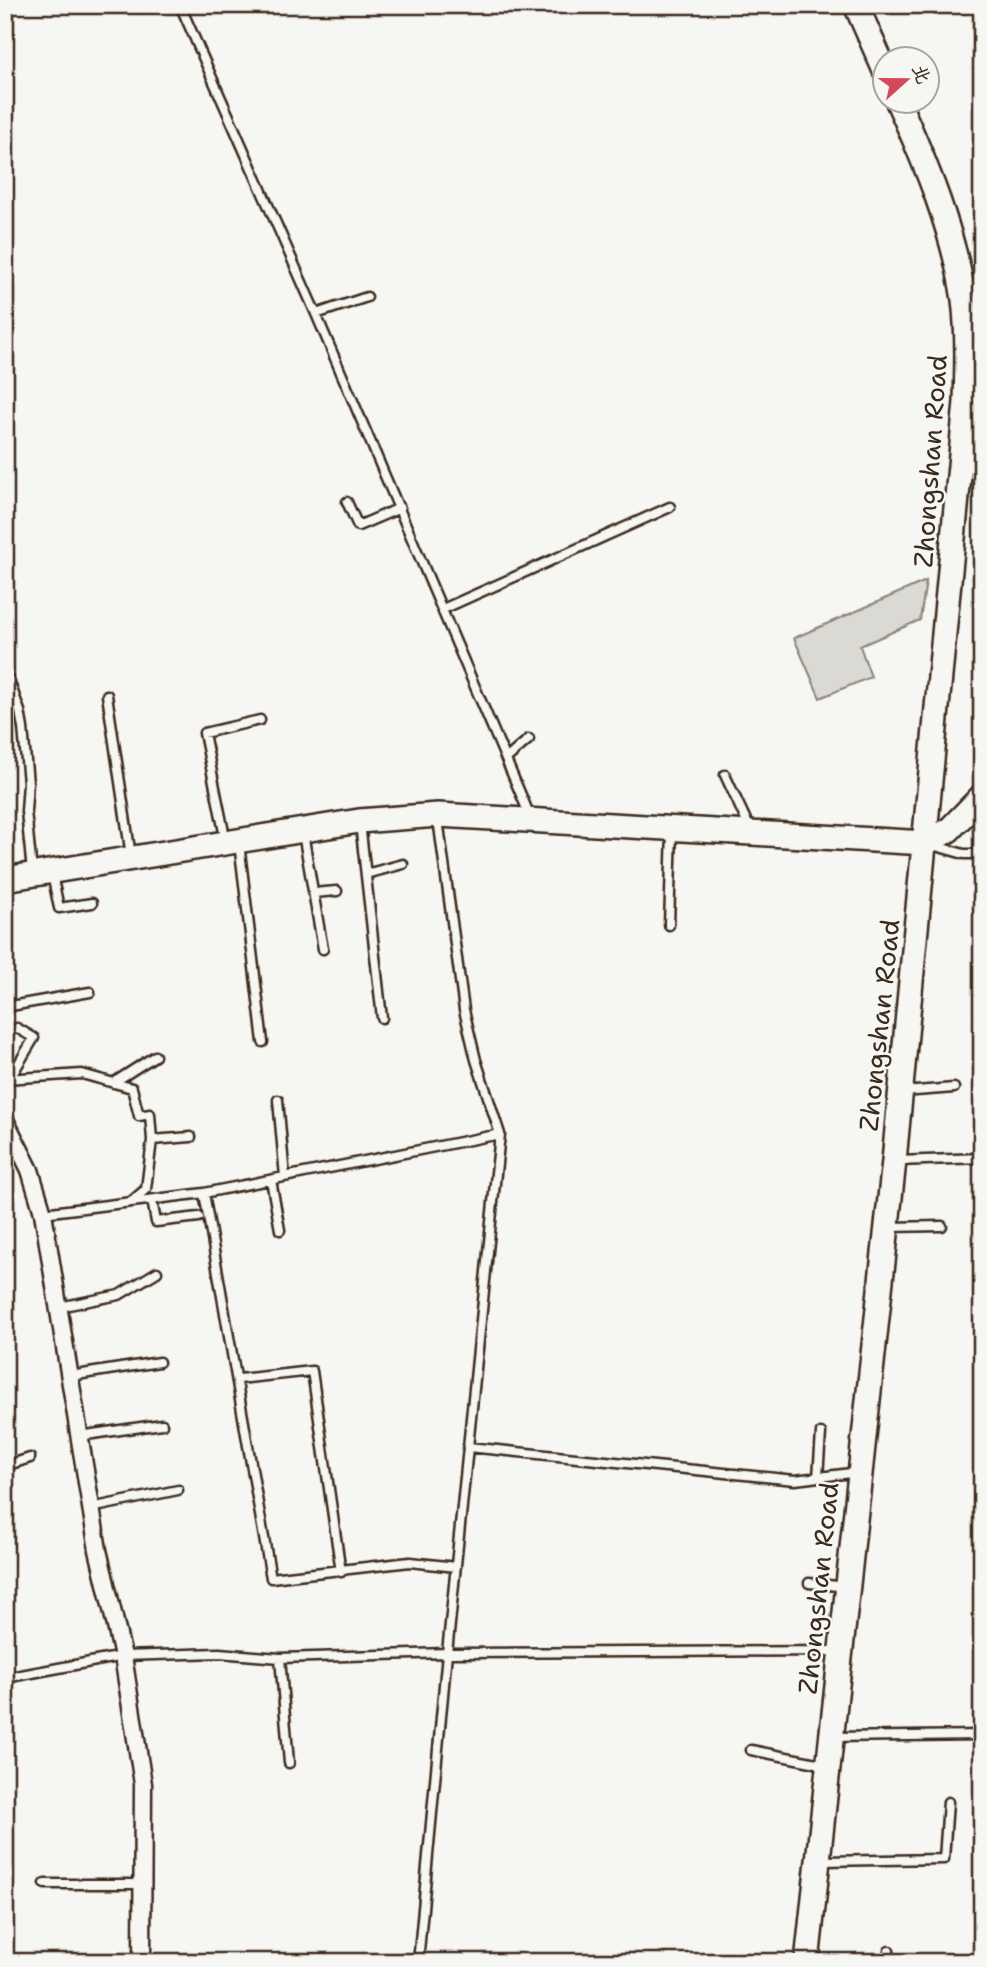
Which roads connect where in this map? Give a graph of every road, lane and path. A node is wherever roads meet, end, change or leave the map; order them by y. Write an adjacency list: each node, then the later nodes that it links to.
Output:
1 (180, 5): 6 (lane)
2 (856, 5): 3 (main road)
3 (874, 46)
4 (903, 116): 25 (main road, Zhongshan Road)
5 (367, 297): 6 (lane)
6 (316, 314): 9 (lane)
7 (347, 502): 9 (lane)
8 (670, 507): 10 (lane)
9 (400, 508): 10 (lane)
10 (443, 609): 15 (lane)
11 (5, 669): 29 (lane)
12 (107, 695): 27 (lane)
13 (260, 720): 24 (lane)
14 (529, 739): 15 (lane)
15 (506, 759): 19 (lane)
16 (725, 775): 23 (lane)
17 (982, 796): 25 (main road)
18 (438, 815): 19 (main road); 20 (main road); 49 (lane)
19 (531, 818): 21 (main road)
20 (359, 821): 22 (main road); 30 (lane)
21 (672, 828): 23 (main road); 35 (lane)
22 (302, 830): 24 (main road); 33 (lane)
23 (753, 834): 25 (main road)
24 (232, 841): 27 (main road); 41 (lane)
25 (926, 843): 26 (lane); 46 (main road, Zhongshan Road)
26 (982, 854)
27 (132, 859): 29 (main road)
28 (404, 864): 30 (lane)
29 (42, 873): 31 (main road); 34 (lane)
30 (366, 874): 39 (lane)
31 (5, 879)
32 (337, 891): 33 (lane)
33 (313, 893): 36 (lane)
34 (92, 903)
35 (669, 925)
36 (323, 949)
37 (90, 992): 38 (lane)
38 (5, 1007)
39 (382, 1018)
40 (17, 1028): 43 (lane)
41 (263, 1042)
42 (155, 1056): 44 (lane)
43 (8, 1079): 44 (lane)
44 (113, 1083): 51 (lane)
45 (954, 1088): 46 (lane)
46 (900, 1092): 53 (main road, Zhongshan Road)
47 (278, 1100): 54 (lane)
48 (5, 1120): 59 (street)
49 (500, 1134): 54 (lane); 72 (lane)
50 (191, 1137): 51 (lane)
51 (152, 1140): 58 (lane)
52 (982, 1158): 53 (lane)
53 (894, 1161): 62 (main road, Zhongshan Road)
54 (285, 1177): 55 (lane)
55 (271, 1180): 56 (lane); 63 (lane)
56 (204, 1193): 57 (lane); 68 (lane)
57 (152, 1200): 58 (lane); 60 (lane)
58 (131, 1202): 59 (lane)
59 (43, 1213): 65 (street)
60 (199, 1217)
61 (942, 1226): 62 (lane)
62 (886, 1227): 75 (main road, Zhongshan Road)
63 (280, 1230)
64 (157, 1272): 65 (lane)
65 (58, 1307): 67 (street)
66 (159, 1362): 67 (lane)
67 (70, 1377): 71 (street)
68 (239, 1379): 80 (lane); 80 (lane)
69 (162, 1424): 71 (lane)
70 (821, 1433): 76 (lane)
71 (79, 1436): 78 (street)
72 (468, 1447): 76 (lane); 79 (lane)
73 (30, 1458): 74 (lane)
74 (5, 1466)
75 (860, 1472): 76 (lane); 82 (main road, Zhongshan Road)
76 (818, 1477)
77 (178, 1490): 78 (lane)
78 (91, 1508): 85 (street)
79 (456, 1567): 80 (lane); 84 (lane)
80 (341, 1572)
81 (809, 1583): 82 (lane)
82 (847, 1587): 83 (main road, Zhongshan Road)
83 (840, 1651): 84 (lane); 89 (main road, Zhongshan Road)
84 (447, 1653): 86 (lane); 99 (lane)
85 (123, 1656): 86 (lane); 87 (lane); 96 (street)
86 (280, 1658): 91 (lane)
87 (5, 1678)
88 (982, 1735): 89 (lane)
89 (830, 1737): 92 (main road, Zhongshan Road)
90 (751, 1750): 92 (lane)
91 (289, 1763)
92 (827, 1765): 94 (main road, Zhongshan Road)
93 (948, 1802): 94 (lane)
94 (817, 1861): 100 (main road, Zhongshan Road)
95 (45, 1884): 96 (lane)
96 (142, 1884): 98 (street)
97 (889, 1951): 101 (lane)
98 (142, 1962)
99 (418, 1962)
100 (807, 1962)
101 (889, 1962)

